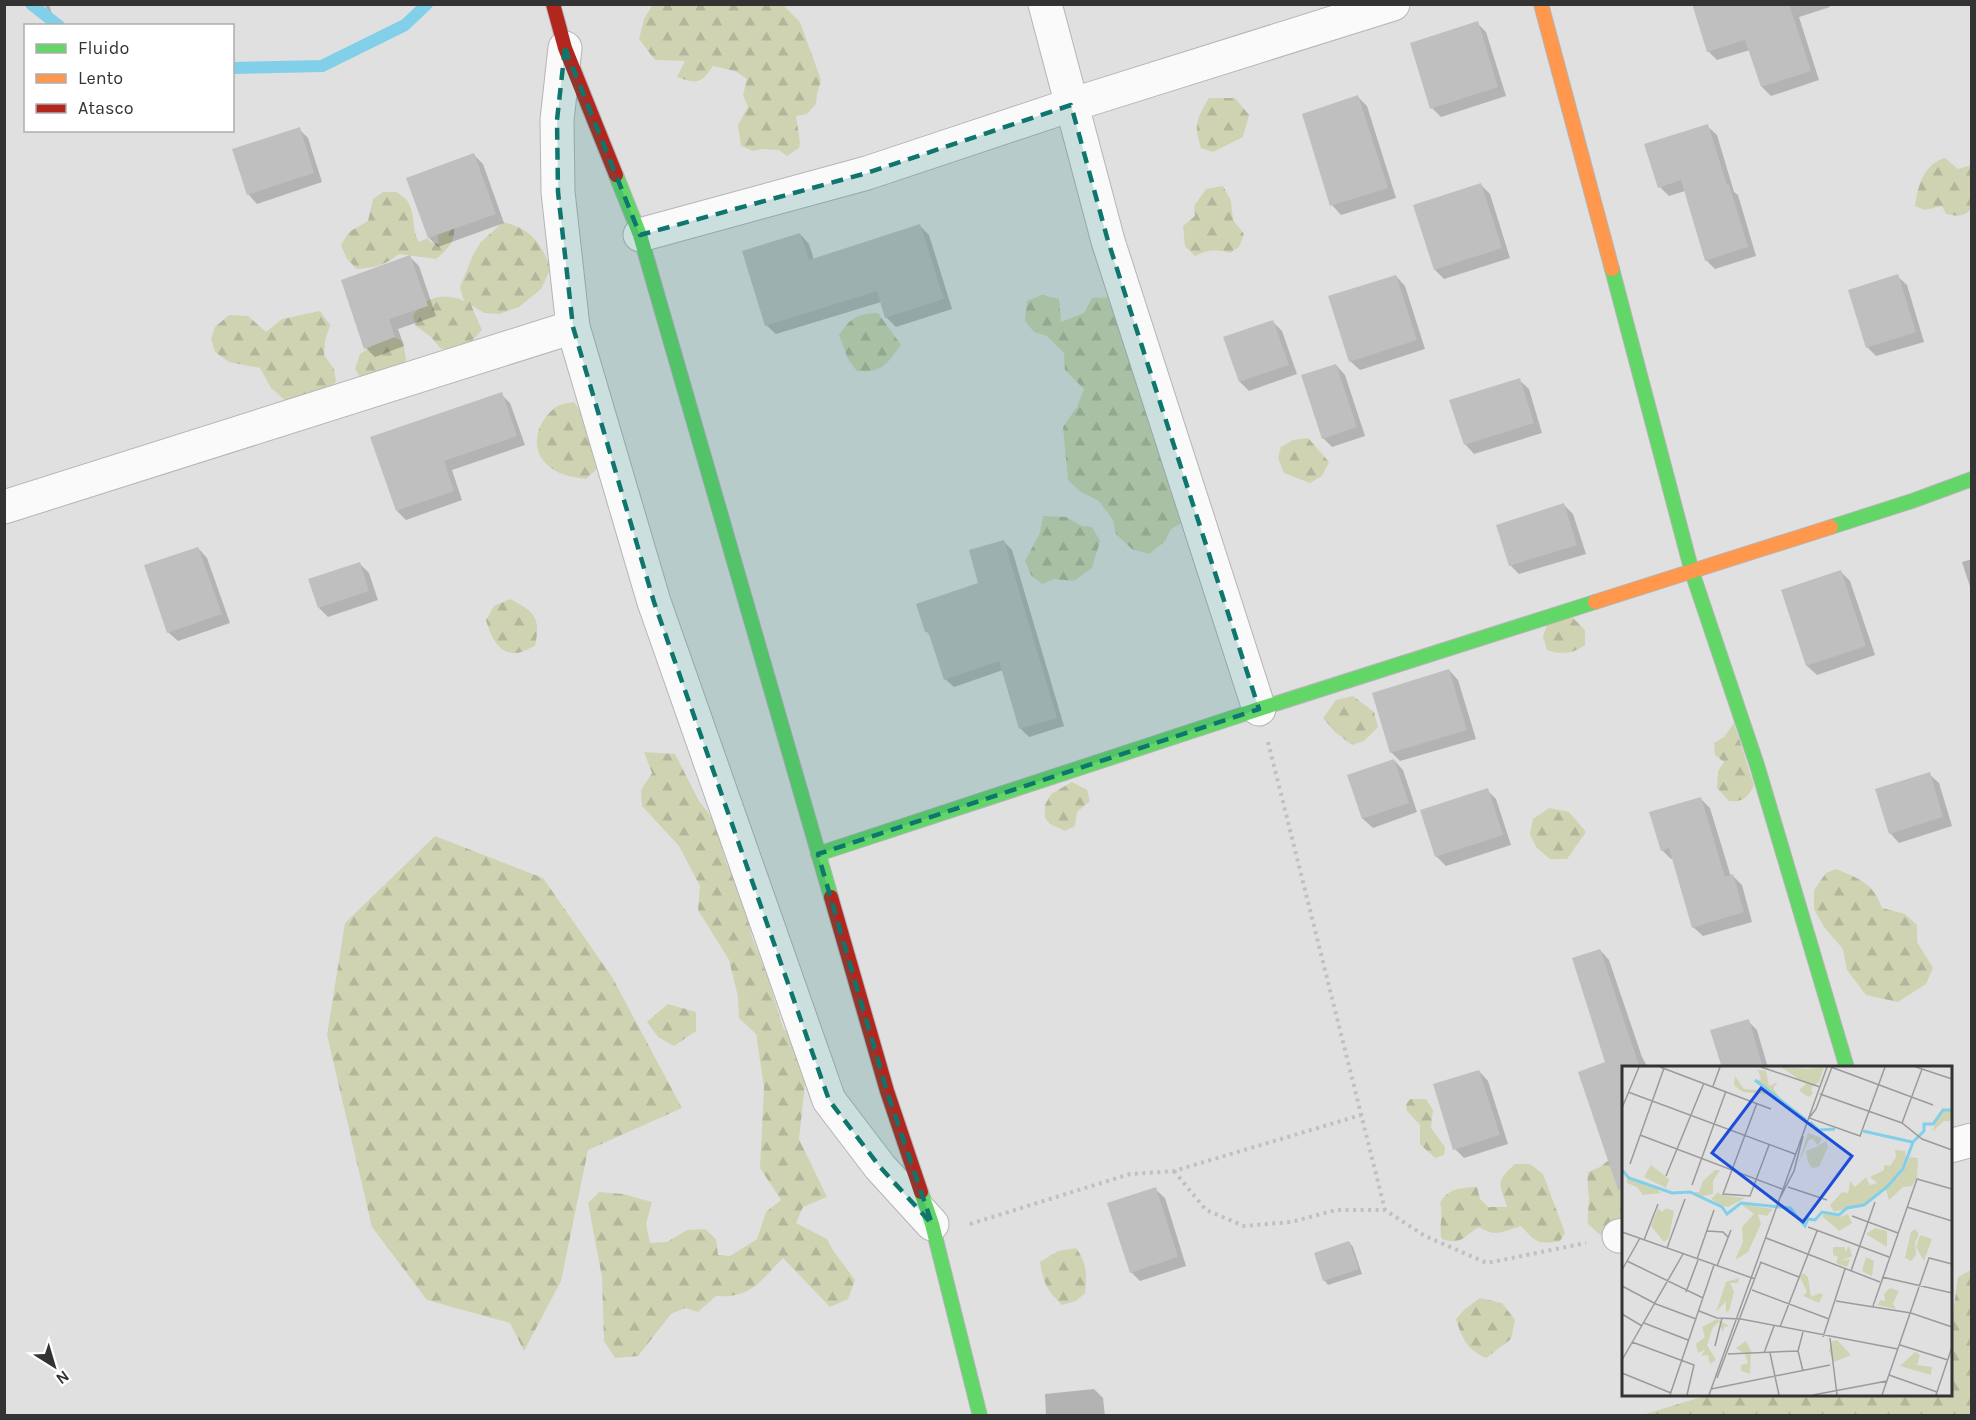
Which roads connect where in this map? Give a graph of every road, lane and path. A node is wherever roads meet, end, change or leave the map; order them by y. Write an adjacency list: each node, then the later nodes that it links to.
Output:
1 (553, 4): 5 (street)
2 (1045, 4): 6 (street)
3 (1393, 4): 6 (street)
4 (1541, 4): 11 (street)
5 (565, 48): 7 (street); 8 (street)
6 (1071, 105): 7 (street); 12 (street)
7 (640, 235): 13 (street)
8 (573, 327): 10 (street); 20 (street)
9 (1971, 478): 11 (street)
10 (4, 507)
11 (1692, 572): 12 (street); 14 (street)
12 (1259, 709): 13 (street); 15 (path)
13 (818, 854): 20 (street)
14 (1846, 1066)
15 (1361, 1115): 18 (path); 19 (path)
16 (1971, 1140): 17 (street)
17 (1952, 1145)
18 (1174, 1171): 19 (path); 20 (path)
19 (1384, 1210): 21 (path)
20 (934, 1231): 22 (street)
21 (1621, 1235)
22 (980, 1415)

